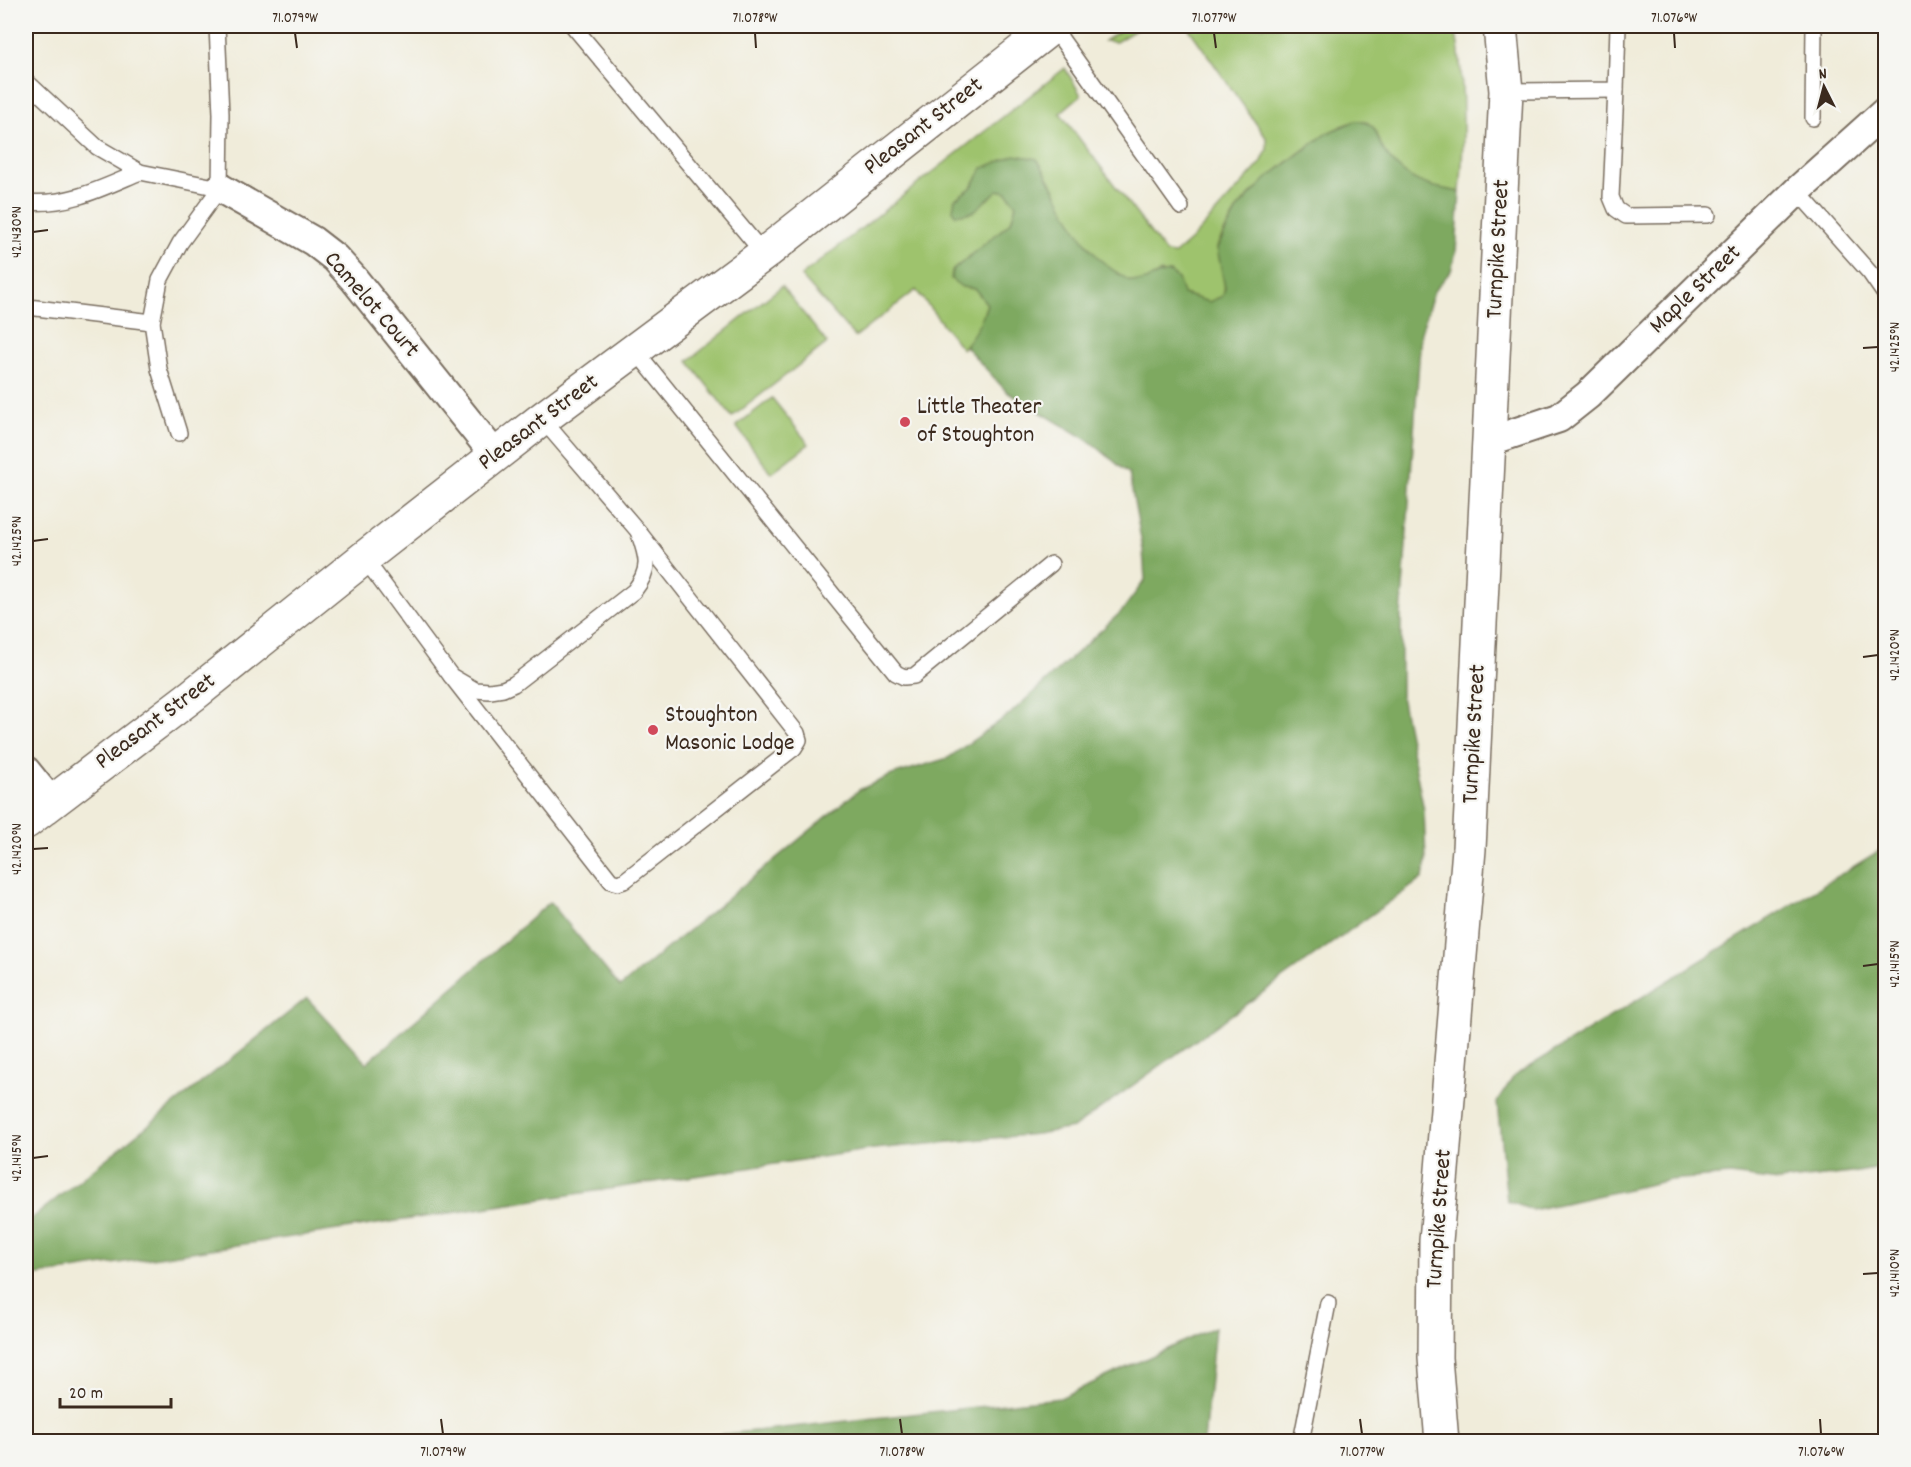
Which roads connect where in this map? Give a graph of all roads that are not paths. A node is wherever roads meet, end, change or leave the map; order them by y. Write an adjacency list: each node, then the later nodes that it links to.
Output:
1 (217, 26): 13 (lane)
2 (573, 26): 18 (lane)
3 (1053, 26): 16 (lane); 18 (street, Pleasant Street)
4 (1500, 26): 9 (street, Turnpike Street)
5 (1618, 26): 8 (lane)
6 (1814, 26): 11 (lane)
7 (26, 81): 12 (lane)
8 (1616, 90): 9 (lane); 17 (lane)
9 (1506, 91): 25 (street, Turnpike Street)
10 (1886, 111): 14 (street, Maple Street)
11 (1813, 118)
12 (140, 172): 13 (lane); 15 (lane)
13 (220, 188): 21 (lane); 26 (street, Camelot Court)
14 (1797, 191): 19 (lane); 25 (street, Maple Street)
15 (26, 202)
16 (1181, 207)
17 (1708, 215)
18 (764, 254): 22 (street, Pleasant Street)
19 (1886, 296)
20 (28, 307): 21 (lane)
21 (152, 322): 24 (lane)
22 (635, 350): 23 (street, Pleasant Street); 29 (lane)
23 (542, 419): 26 (street, Pleasant Street); 27 (lane)
24 (179, 433)
25 (1490, 441): 36 (street, Turnpike Street)
26 (495, 456): 28 (street, Pleasant Street)
27 (638, 531): 30 (lane); 30 (lane)
28 (364, 558): 30 (lane); 32 (street, Pleasant Street)
29 (1051, 564)
30 (451, 676)
31 (26, 771): 32 (street)
32 (51, 802): 33 (street, Pleasant Street)
33 (26, 822)
34 (1328, 1304): 35 (lane)
35 (1300, 1442)
36 (1442, 1442)

